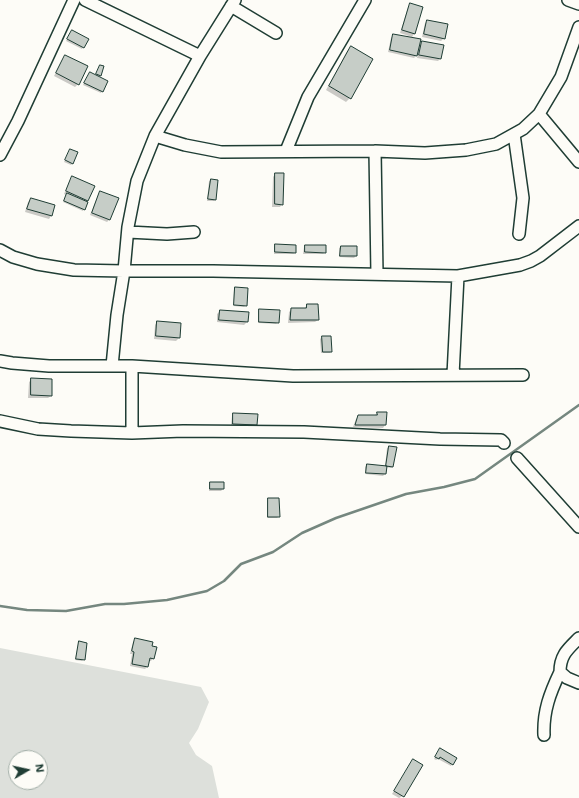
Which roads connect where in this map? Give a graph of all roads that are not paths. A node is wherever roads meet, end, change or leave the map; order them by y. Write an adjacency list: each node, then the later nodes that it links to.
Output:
1 (74, 0): 15 (street)
2 (85, 0): 9 (street)
3 (365, 0): 13 (street)
4 (568, 0): 6 (street)
5 (233, 3): 8 (street); 9 (street)
6 (579, 4)
7 (579, 27): 10 (street)
8 (276, 33)
9 (200, 56): 12 (street)
10 (539, 114): 11 (street); 16 (street)
11 (514, 134): 14 (street); 20 (street)
12 (155, 136): 13 (street); 18 (street)
13 (286, 151): 14 (street)
14 (375, 151): 23 (street)
15 (0, 155)
16 (579, 162)
17 (579, 226): 24 (street)
18 (128, 232): 19 (street); 22 (street)
19 (194, 232)
20 (519, 234)
21 (0, 250): 22 (street)
22 (124, 271): 23 (street); 26 (street)
23 (377, 274): 24 (street)
24 (458, 276): 28 (street)
25 (0, 361): 26 (street)
26 (112, 366): 27 (street)
27 (132, 366): 28 (street); 31 (street)
28 (453, 375): 29 (street)
29 (523, 375)
30 (0, 421): 31 (street)
31 (132, 433): 32 (street)
32 (504, 443)
33 (518, 458): 34 (street)
34 (579, 527)
35 (579, 638): 36 (street)
36 (560, 672): 37 (street); 38 (street)
37 (579, 683)
38 (544, 735)

